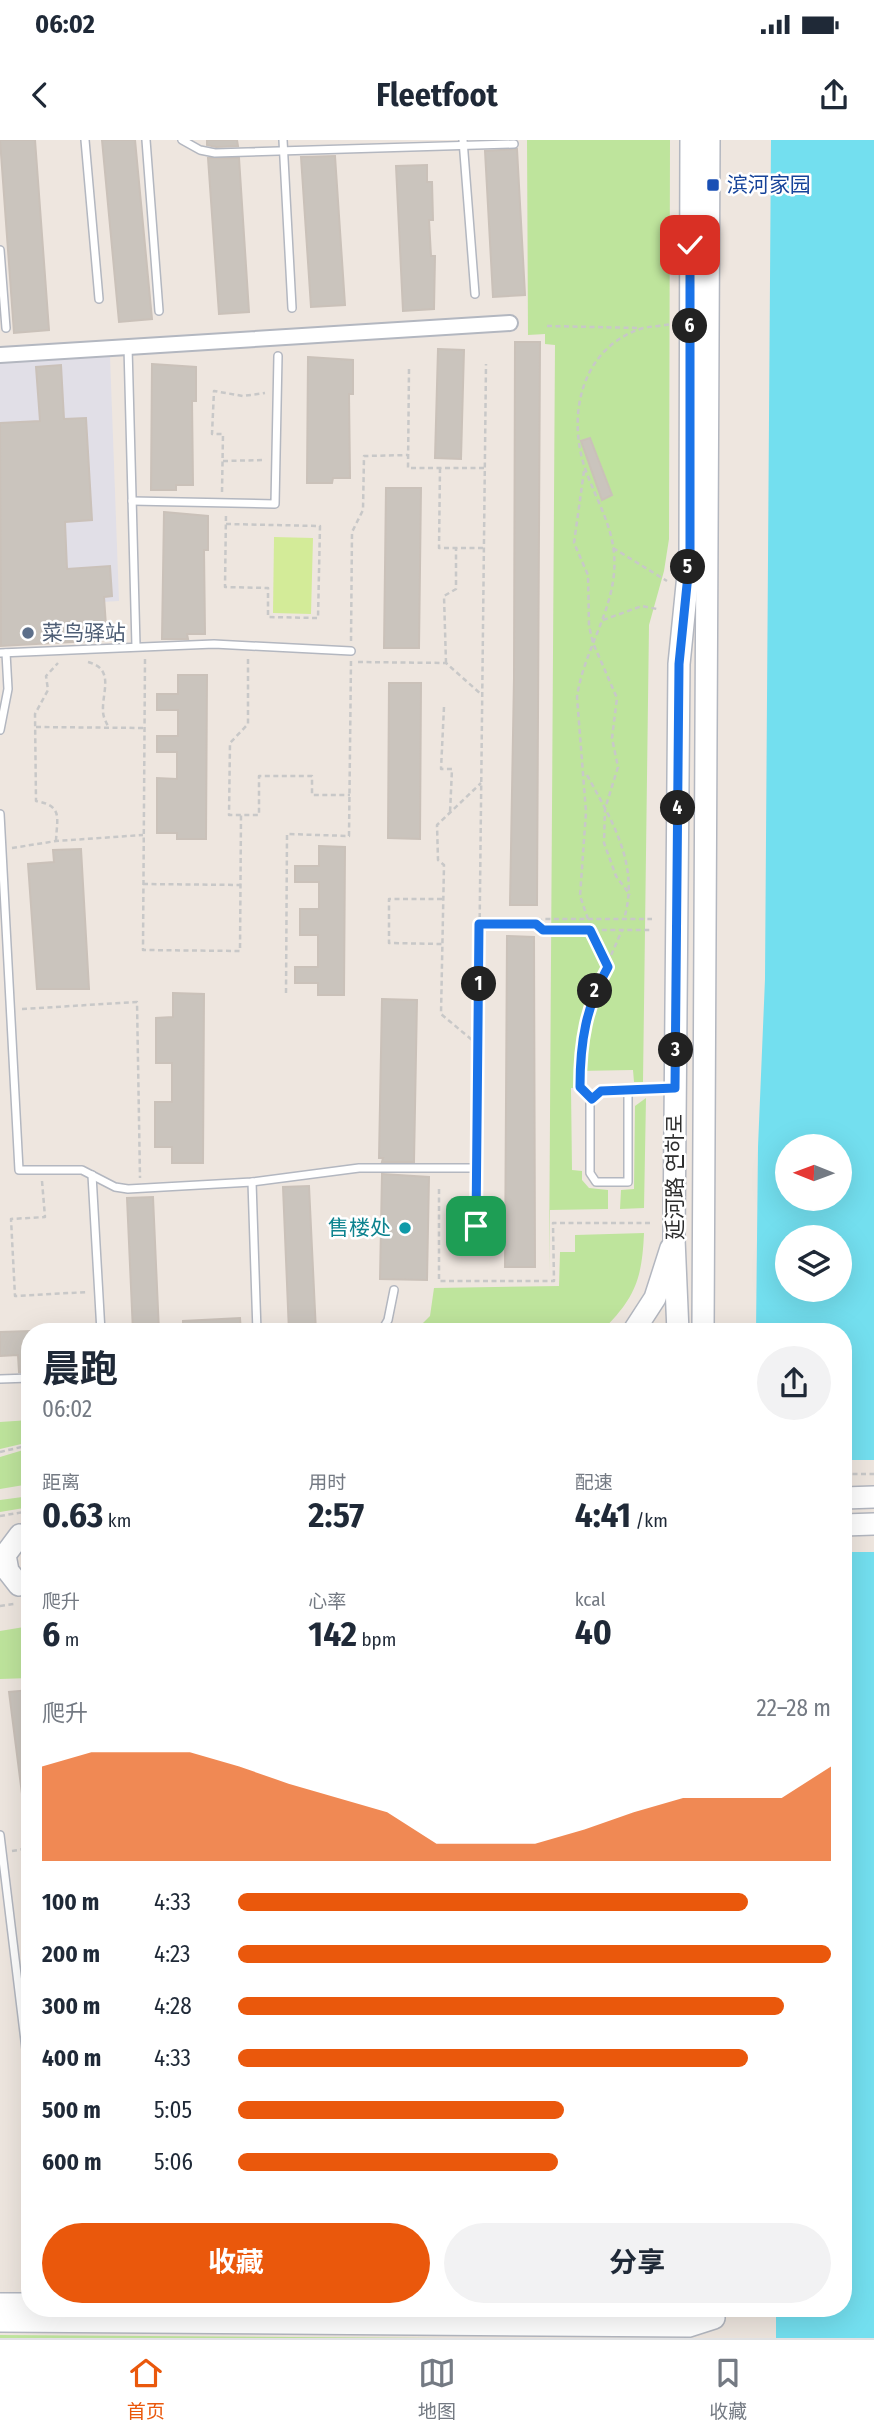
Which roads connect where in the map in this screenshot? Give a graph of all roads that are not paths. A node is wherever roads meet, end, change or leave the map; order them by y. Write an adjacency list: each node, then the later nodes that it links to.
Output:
1 (85, 140): 13 (lane)
2 (146, 140): 15 (lane)
3 (182, 140): 9 (lane)
4 (283, 140): 9 (lane)
5 (691, 140): 30 (main road, 延河路 연하로)
6 (709, 140): 42 (main road, 延河路 연하로)
7 (463, 143): 8 (lane); 9 (lane); 12 (lane)
8 (514, 144)
9 (283, 151): 14 (lane)
10 (0, 250): 11 (lane)
11 (1, 279): 17 (lane)
12 (475, 294)
13 (99, 299)
14 (292, 308)
15 (159, 311)
16 (510, 323): 18 (street)
17 (6, 328)
18 (128, 346): 19 (street); 21 (lane)
19 (0, 355)
20 (278, 356): 21 (lane)
21 (132, 501): 22 (lane)
22 (135, 646): 23 (lane); 24 (lane)
23 (351, 651)
24 (3, 653): 25 (lane)
25 (0, 730)
26 (0, 814): 27 (lane)
27 (1, 867): 28 (lane)
28 (9, 984): 29 (lane); 33 (lane)
29 (0, 985)
30 (675, 1088): 31 (lane); 35 (main road, 延河路 연하로)
31 (628, 1090): 31 (lane)
32 (476, 1168): 34 (lane)
33 (92, 1175): 34 (lane); 37 (lane)
34 (252, 1182): 38 (lane)
35 (674, 1239): 40 (main road); 41 (main road, 延河路 연하로)
36 (394, 1290): 39 (lane)
37 (101, 1323)
38 (257, 1323)
39 (386, 1323)
40 (639, 1323)
41 (678, 1323)
42 (703, 1323)
43 (21, 1378): 44 (lane)
44 (0, 1379)
45 (852, 1497): 46 (main road)
46 (874, 1497)
47 (874, 1524): 48 (main road)
48 (852, 1525)
49 (17, 1536): 50 (main road)
50 (16, 1585)
51 (0, 1835): 52 (lane)
52 (1, 1852): 53 (lane)
53 (21, 2011)
54 (0, 2304): 55 (main road)
55 (21, 2304)
56 (690, 2320): 57 (main road); 58 (main road)
57 (0, 2321)
58 (714, 2321)

